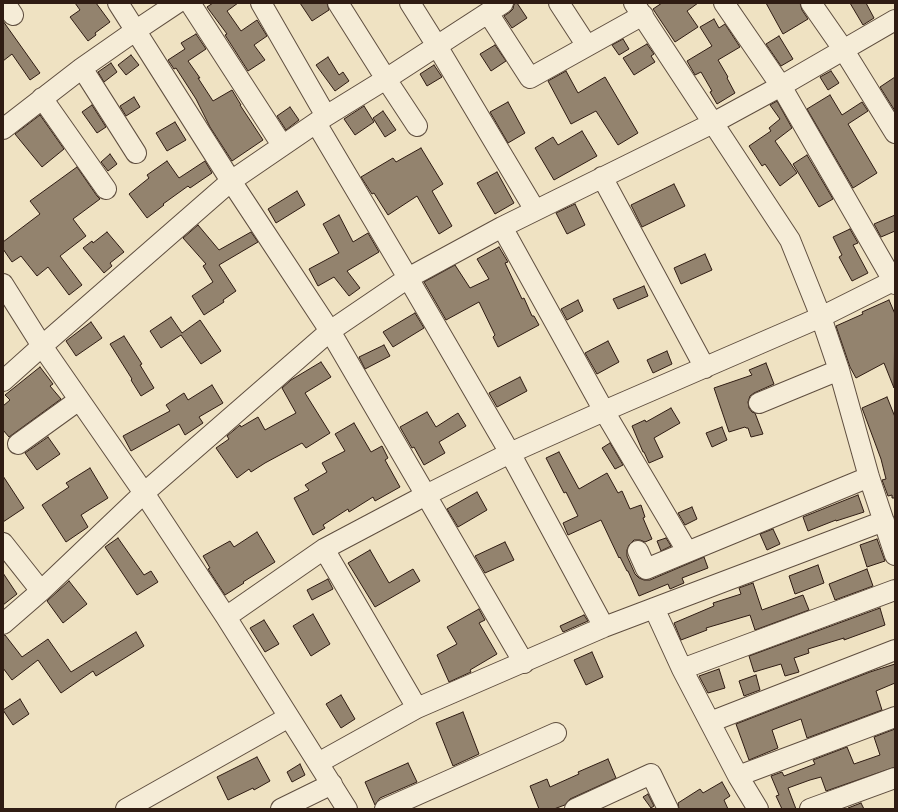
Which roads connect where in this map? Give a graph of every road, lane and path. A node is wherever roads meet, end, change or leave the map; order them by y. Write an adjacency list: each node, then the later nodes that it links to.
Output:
1 (118, 3): 13 (street)
2 (177, 3): 13 (street)
3 (190, 3): 26 (street)
4 (261, 3): 21 (street)
5 (338, 3): 18 (street)
6 (410, 3): 14 (street)
7 (559, 3): 15 (street)
8 (724, 3): 19 (street)
9 (812, 3): 16 (street)
10 (496, 8): 14 (street); 15 (street)
11 (639, 9): 15 (street); 23 (street)
12 (895, 20): 16 (street)
13 (135, 30): 17 (street); 29 (street)
14 (437, 46): 18 (street); 31 (street)
15 (587, 46)
16 (843, 49): 19 (street); 25 (street)
17 (82, 68): 20 (street); 27 (street)
18 (386, 79): 21 (street); 24 (street)
19 (781, 86): 23 (street); 34 (street)
20 (42, 98): 22 (street); 30 (street)
21 (321, 120): 26 (street); 33 (street)
22 (5, 122)
23 (713, 123): 28 (street); 36 (street)
24 (417, 126)
25 (895, 133)
26 (282, 145): 29 (street)
27 (136, 153)
28 (602, 177): 31 (street); 39 (street)
29 (231, 181): 37 (street); 38 (street)
30 (106, 189)
31 (535, 210): 32 (street)
32 (502, 227): 33 (street); 44 (street)
33 (408, 278): 37 (street); 46 (street)
34 (895, 282): 36 (street)
35 (3, 284): 38 (street)
36 (821, 317): 39 (street); 40 (street)
37 (330, 331): 48 (street); 49 (street)
38 (42, 346): 41 (street); 42 (street)
39 (705, 368): 44 (street)
40 (839, 370): 43 (street); 47 (street)
41 (3, 381)
42 (78, 400): 45 (street); 48 (street)
43 (759, 403)
44 (604, 411): 46 (street); 54 (street)
45 (18, 444)
46 (510, 453): 49 (street); 61 (street)
47 (869, 478): 50 (street); 54 (street)
48 (144, 493): 57 (street); 59 (street)
49 (426, 495): 52 (street); 63 (street)
50 (886, 513): 55 (street); 58 (street)
51 (3, 543): 57 (street)
52 (324, 549): 59 (street); 65 (street)
53 (638, 551): 54 (street)
54 (687, 551)
55 (895, 555)
56 (895, 590): 64 (street)
57 (41, 591): 60 (street)
58 (654, 608): 61 (street); 64 (street)
59 (226, 617): 66 (street)
60 (3, 624)
61 (604, 627): 63 (street)
62 (895, 650): 68 (street)
63 (524, 663): 65 (street)
64 (682, 669): 68 (street)
65 (417, 708): 70 (street)
66 (289, 717): 70 (street); 74 (street)
67 (895, 717): 71 (street)
68 (710, 722): 71 (street)
69 (556, 732): 77 (street)
70 (318, 763): 73 (street)
71 (738, 776): 80 (street)
72 (895, 778): 81 (street)
73 (332, 784): 75 (street); 76 (street)
74 (126, 809)
75 (281, 809)
76 (348, 809)
77 (385, 809)
78 (575, 809): 79 (street)
79 (668, 809)
80 (758, 809)
81 (810, 809)

